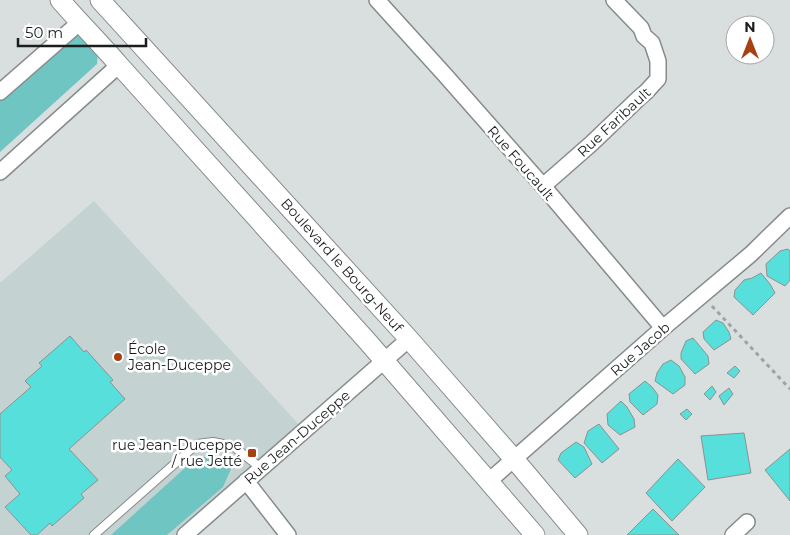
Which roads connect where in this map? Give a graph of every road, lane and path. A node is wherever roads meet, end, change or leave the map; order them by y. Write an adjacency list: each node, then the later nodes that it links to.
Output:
1 (60, 0): 5 (street)
2 (100, 0): 13 (street, Boulevard le Bourg-Neuf)
3 (377, 0): 9 (street, Rue Foucault)
4 (614, 0): 9 (street, Rue Faribault)
5 (79, 23): 6 (street); 7 (street)
6 (119, 65): 8 (street); 14 (street)
7 (0, 92)
8 (0, 172)
9 (543, 186): 12 (street, Rue Foucault)
10 (790, 216): 11 (street, Rue Jacob)
11 (702, 295): 12 (street, Rue Jacob); 15 (path)
12 (663, 328): 16 (street, Rue Jacob)
13 (409, 339): 14 (street, Rue Jean-Duceppe); 16 (street, Boulevard le Bourg-Neuf)
14 (384, 360): 17 (street, Rue Jean-Duceppe); 19 (street)
15 (790, 389)
16 (514, 460): 19 (street, Rue Jacob); 25 (street, Boulevard le Bourg-Neuf)
17 (261, 468): 18 (street, Rue Jean-Duceppe); 21 (lane)
18 (246, 481): 22 (street, Rue Jean-Duceppe); 23 (street)
19 (489, 481): 24 (street)
20 (747, 522): 26 (street)
21 (94, 535)
22 (185, 535)
23 (288, 535)
24 (535, 535)
25 (578, 535)
26 (733, 535)

